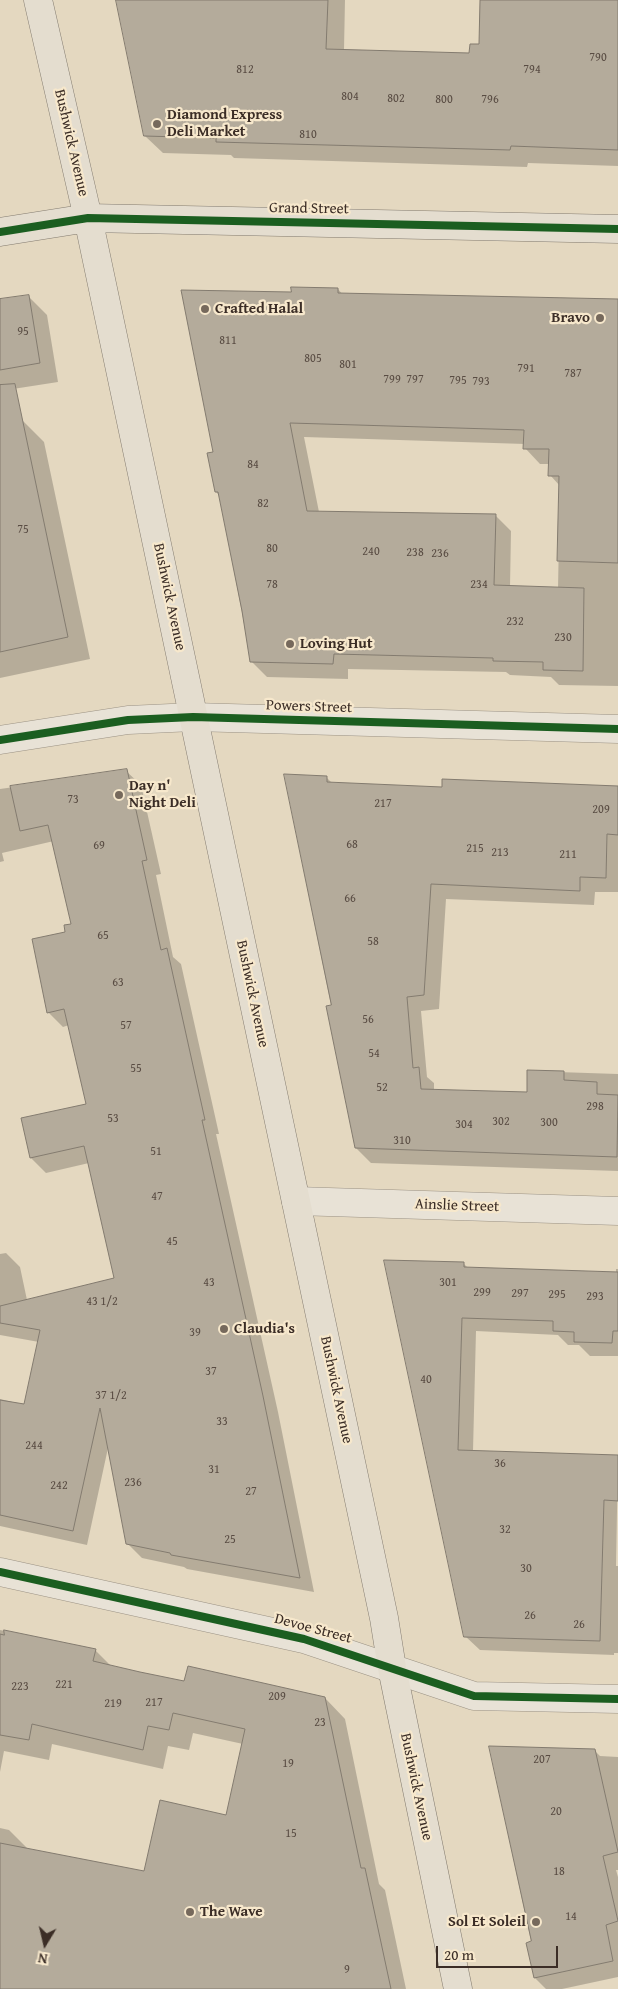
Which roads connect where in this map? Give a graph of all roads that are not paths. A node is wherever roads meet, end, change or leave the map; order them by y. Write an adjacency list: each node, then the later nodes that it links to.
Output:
1 (38, 0): 2 (main road, Bushwick Avenue)
2 (88, 218): 3 (main road, Grand Street); 4 (main road, Grand Street); 5 (main road, Bushwick Avenue)
3 (618, 229)
4 (0, 232)
5 (193, 717): 6 (street, Powers Street); 7 (street, Powers Street); 8 (main road, Bushwick Avenue)
6 (618, 729)
7 (0, 740)
8 (296, 1201): 9 (street, Ainslie Street); 11 (main road, Bushwick Avenue)
9 (618, 1211)
10 (0, 1572): 11 (street, Devoe Street)
11 (392, 1668): 12 (street, Devoe Street); 13 (main road, Bushwick Avenue)
12 (618, 1699)
13 (458, 1989)

